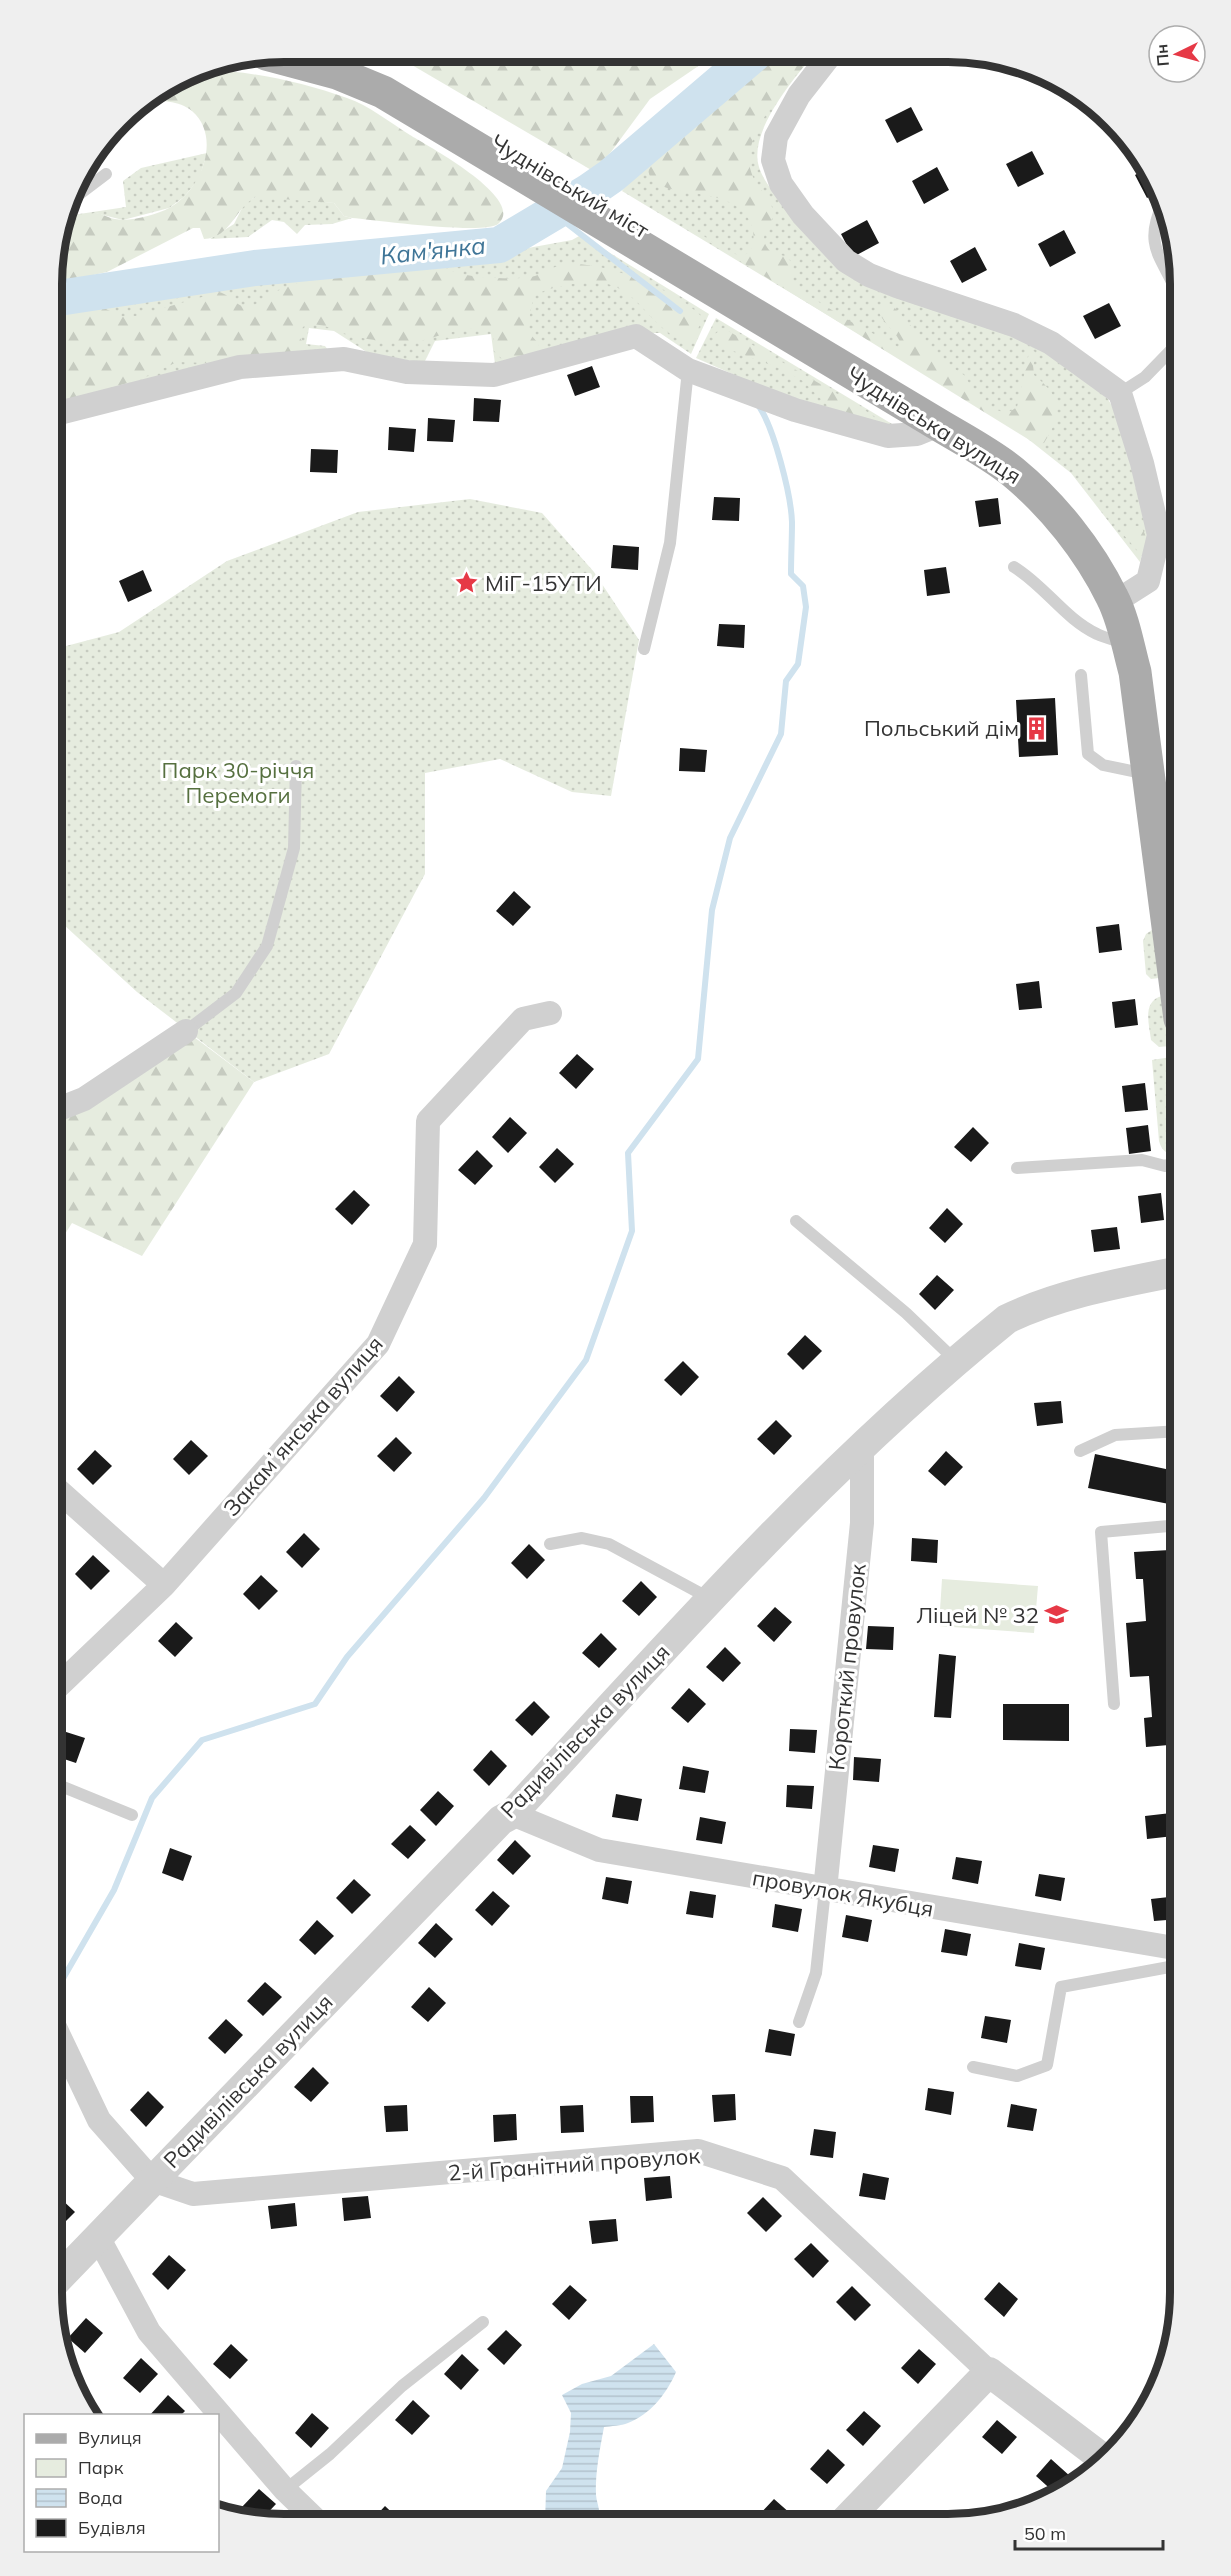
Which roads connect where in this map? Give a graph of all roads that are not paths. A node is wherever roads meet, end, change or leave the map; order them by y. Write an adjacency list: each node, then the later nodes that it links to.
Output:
1 (293, 62): 4 (main road)
2 (350, 62): 4 (main road)
3 (825, 62): 12 (street)
4 (466, 132): 8 (main road, Чуднівський міст)
5 (106, 174): 6 (lane)
6 (80, 194)
7 (1158, 213): 9 (lane)
8 (665, 252): 14 (main road, Чуднівська вулиця); 18 (main road, Чуднівська вулиця)
9 (1169, 275)
10 (1170, 351): 12 (lane)
11 (688, 370): 13 (street); 14 (street); 20 (lane)
12 (1120, 393): 16 (street)
13 (62, 412)
14 (939, 425): 18 (main road, Чуднівська вулиця)
15 (1170, 525): 16 (street)
16 (1159, 535): 18 (street)
17 (1014, 567): 19 (lane)
18 (1121, 599): 19 (main road, Чуднівська вулиця); 24 (main road, Чуднівська вулиця)
19 (1128, 645): 23 (main road, Чуднівська вулиця)
20 (644, 649)
21 (1081, 675): 23 (lane)
22 (296, 766): 27 (lane)
23 (1148, 774): 25 (main road, Чуднівська вулиця)
24 (1170, 846)
25 (1170, 942)
26 (550, 1013): 40 (street, Закамʼянська вулиця)
27 (186, 1031): 28 (street)
28 (62, 1108)
29 (1170, 1164): 30 (lane)
30 (1017, 1168)
31 (796, 1221): 33 (lane)
32 (1170, 1273): 33 (street, Радивілівська вулиця)
33 (956, 1360): 35 (street, Радивілівська вулиця)
34 (1170, 1432): 36 (lane)
35 (862, 1444): 41 (street, Радивілівська вулиця); 47 (street, Короткий провулок)
36 (1080, 1451)
37 (62, 1494): 40 (street)
38 (1170, 1526): 43 (lane)
39 (550, 1544): 41 (lane)
40 (164, 1585): 42 (street, Закамʼянська вулиця)
41 (710, 1599): 45 (street, Радивілівська вулиця)
42 (62, 1682)
43 (1114, 1704)
44 (62, 1786): 46 (lane)
45 (512, 1814): 47 (street, провулок Якубця); 53 (street, Радивілівська вулиця)
46 (132, 1815)
47 (825, 1890): 48 (street, провулок Якубця); 50 (lane)
48 (1170, 1947)
49 (1170, 1967): 52 (lane)
50 (799, 2022)
51 (62, 2042): 53 (street)
52 (973, 2067)
53 (152, 2180): 54 (street, Радивілівська вулиця); 57 (street, 2-й Гранітний провулок)
54 (98, 2237): 55 (street, Радивілівська вулиця); 59 (street)
55 (62, 2275)
56 (483, 2322): 59 (lane)
57 (989, 2372): 58 (street, 2-й Гранітний провулок); 61 (street)
58 (1099, 2455)
59 (285, 2490): 60 (street)
60 (309, 2514)
61 (852, 2514)

